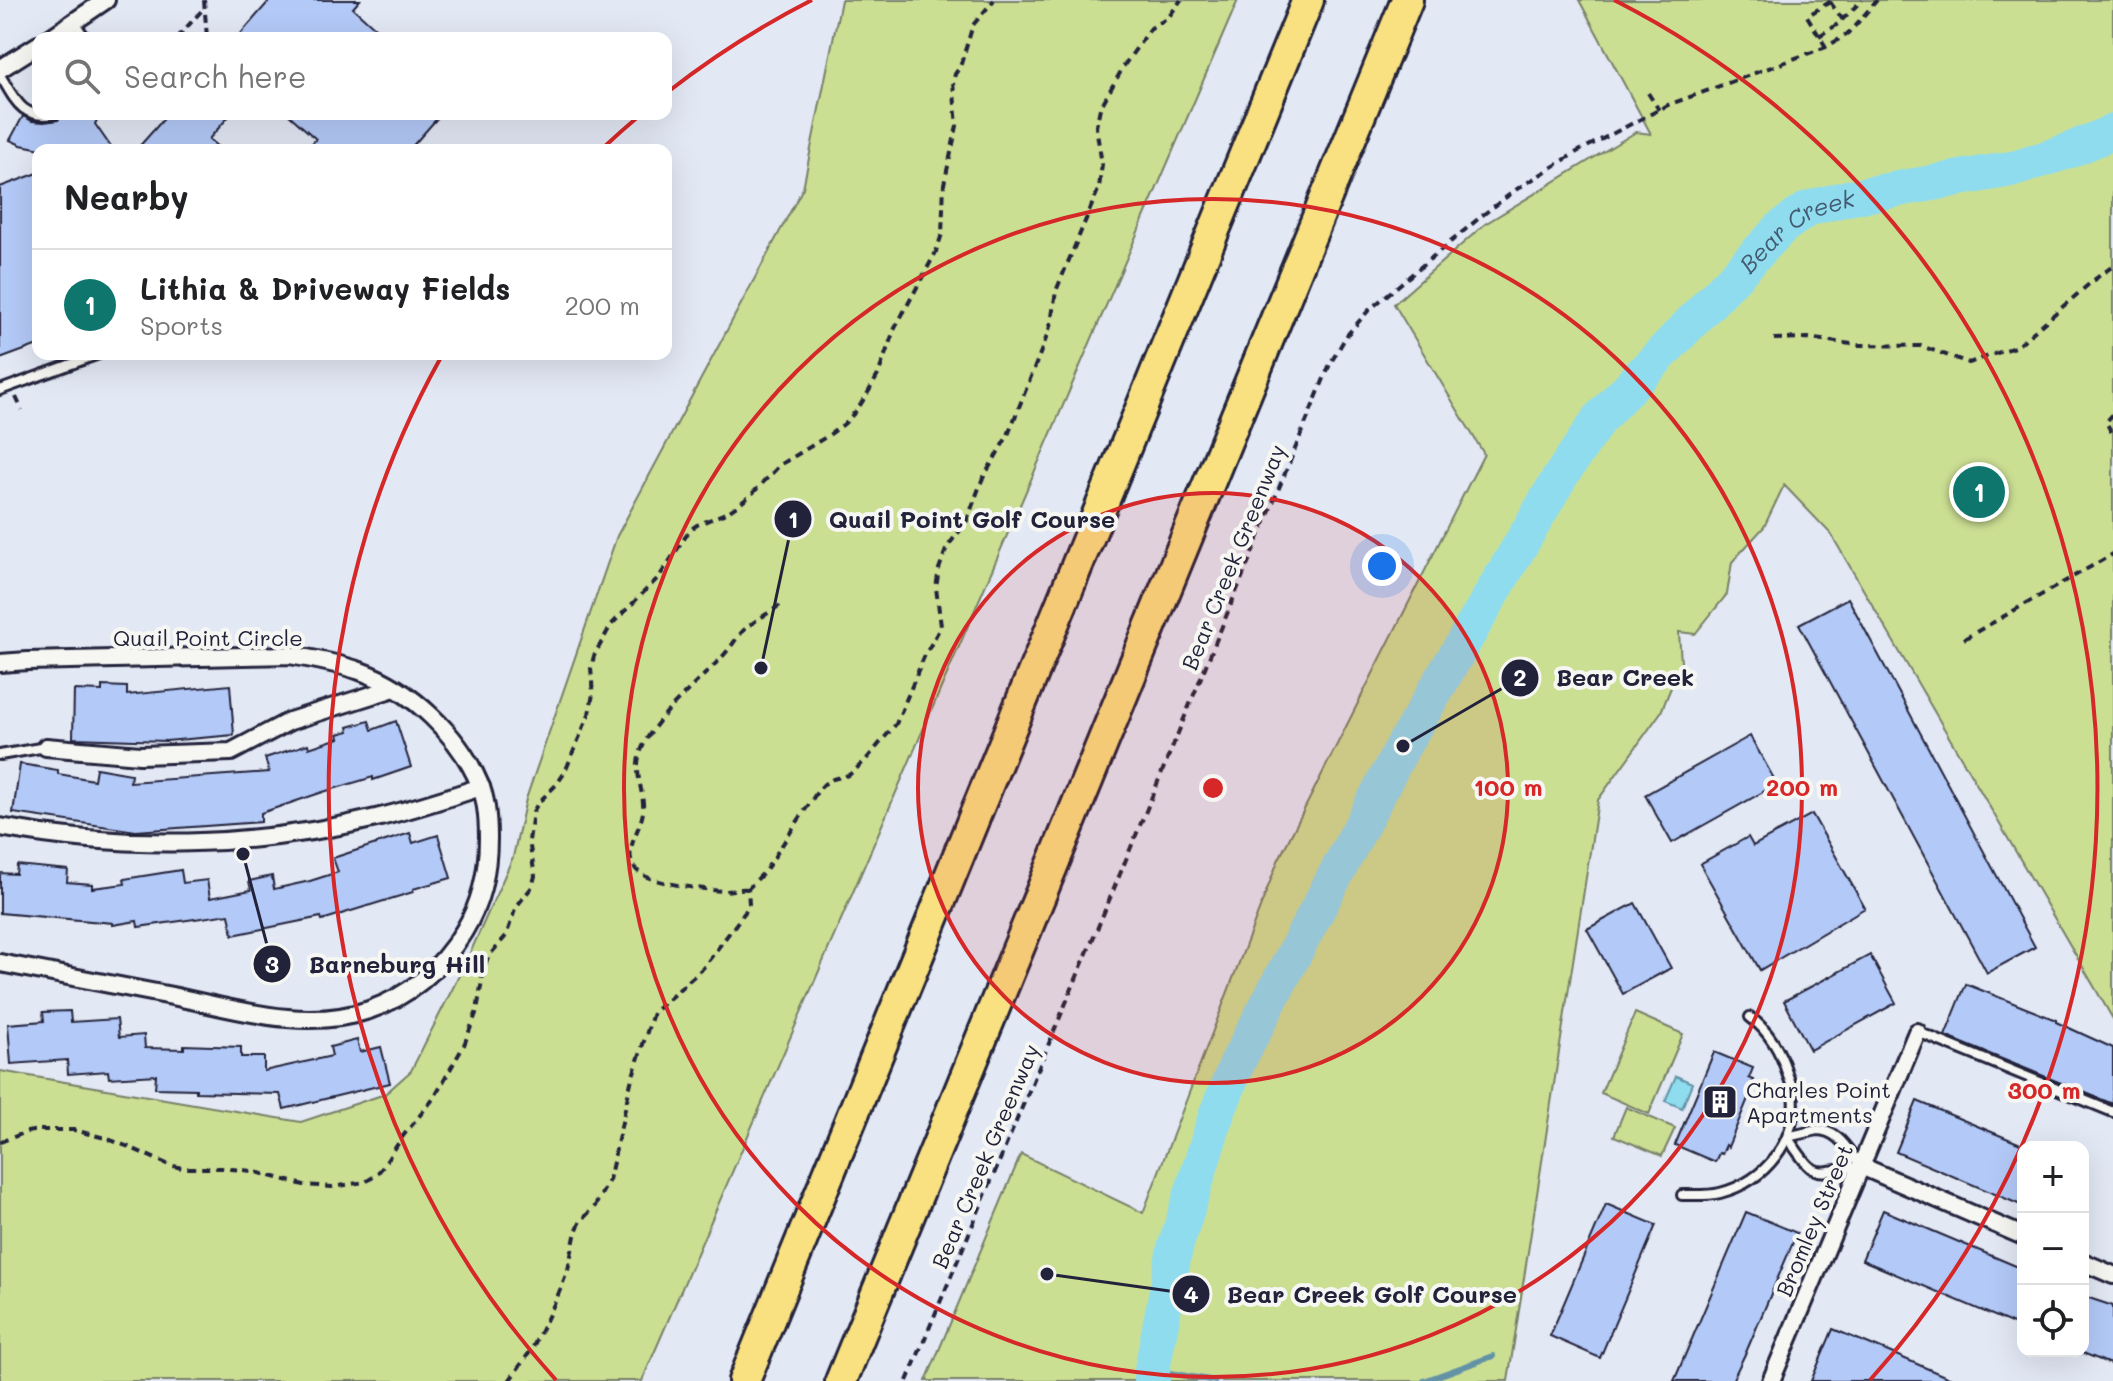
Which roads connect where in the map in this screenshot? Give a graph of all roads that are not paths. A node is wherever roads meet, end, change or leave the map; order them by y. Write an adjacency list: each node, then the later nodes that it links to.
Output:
1 (106, 0): 4 (street)
2 (1308, 0): 28 (highway)
3 (1407, 0): 29 (highway)
4 (75, 23): 5 (street); 6 (lane)
5 (60, 32)
6 (81, 32)
7 (32, 49): 8 (street)
8 (0, 72): 9 (lane)
9 (32, 113)
10 (82, 360): 11 (lane)
11 (0, 390)
12 (0, 663): 13 (street, Quail Point Circle)
13 (394, 688): 14 (street); 16 (street, Quail Point Circle)
14 (46, 747): 15 (lane)
15 (0, 755)
16 (481, 787): 17 (street); 18 (street, Quail Point Circle)
17 (0, 827)
18 (0, 963)
19 (1750, 1017): 22 (lane)
20 (1917, 1032): 21 (lane); 23 (street, Bromley Street)
21 (2113, 1112)
22 (1787, 1137): 23 (lane); 23 (lane); 24 (lane)
23 (1861, 1166): 25 (street); 30 (street, Bromley Street)
24 (1682, 1195)
25 (2017, 1233)
26 (2089, 1265): 27 (street)
27 (2113, 1275)
28 (744, 1381)
29 (841, 1381)
30 (1771, 1381)

